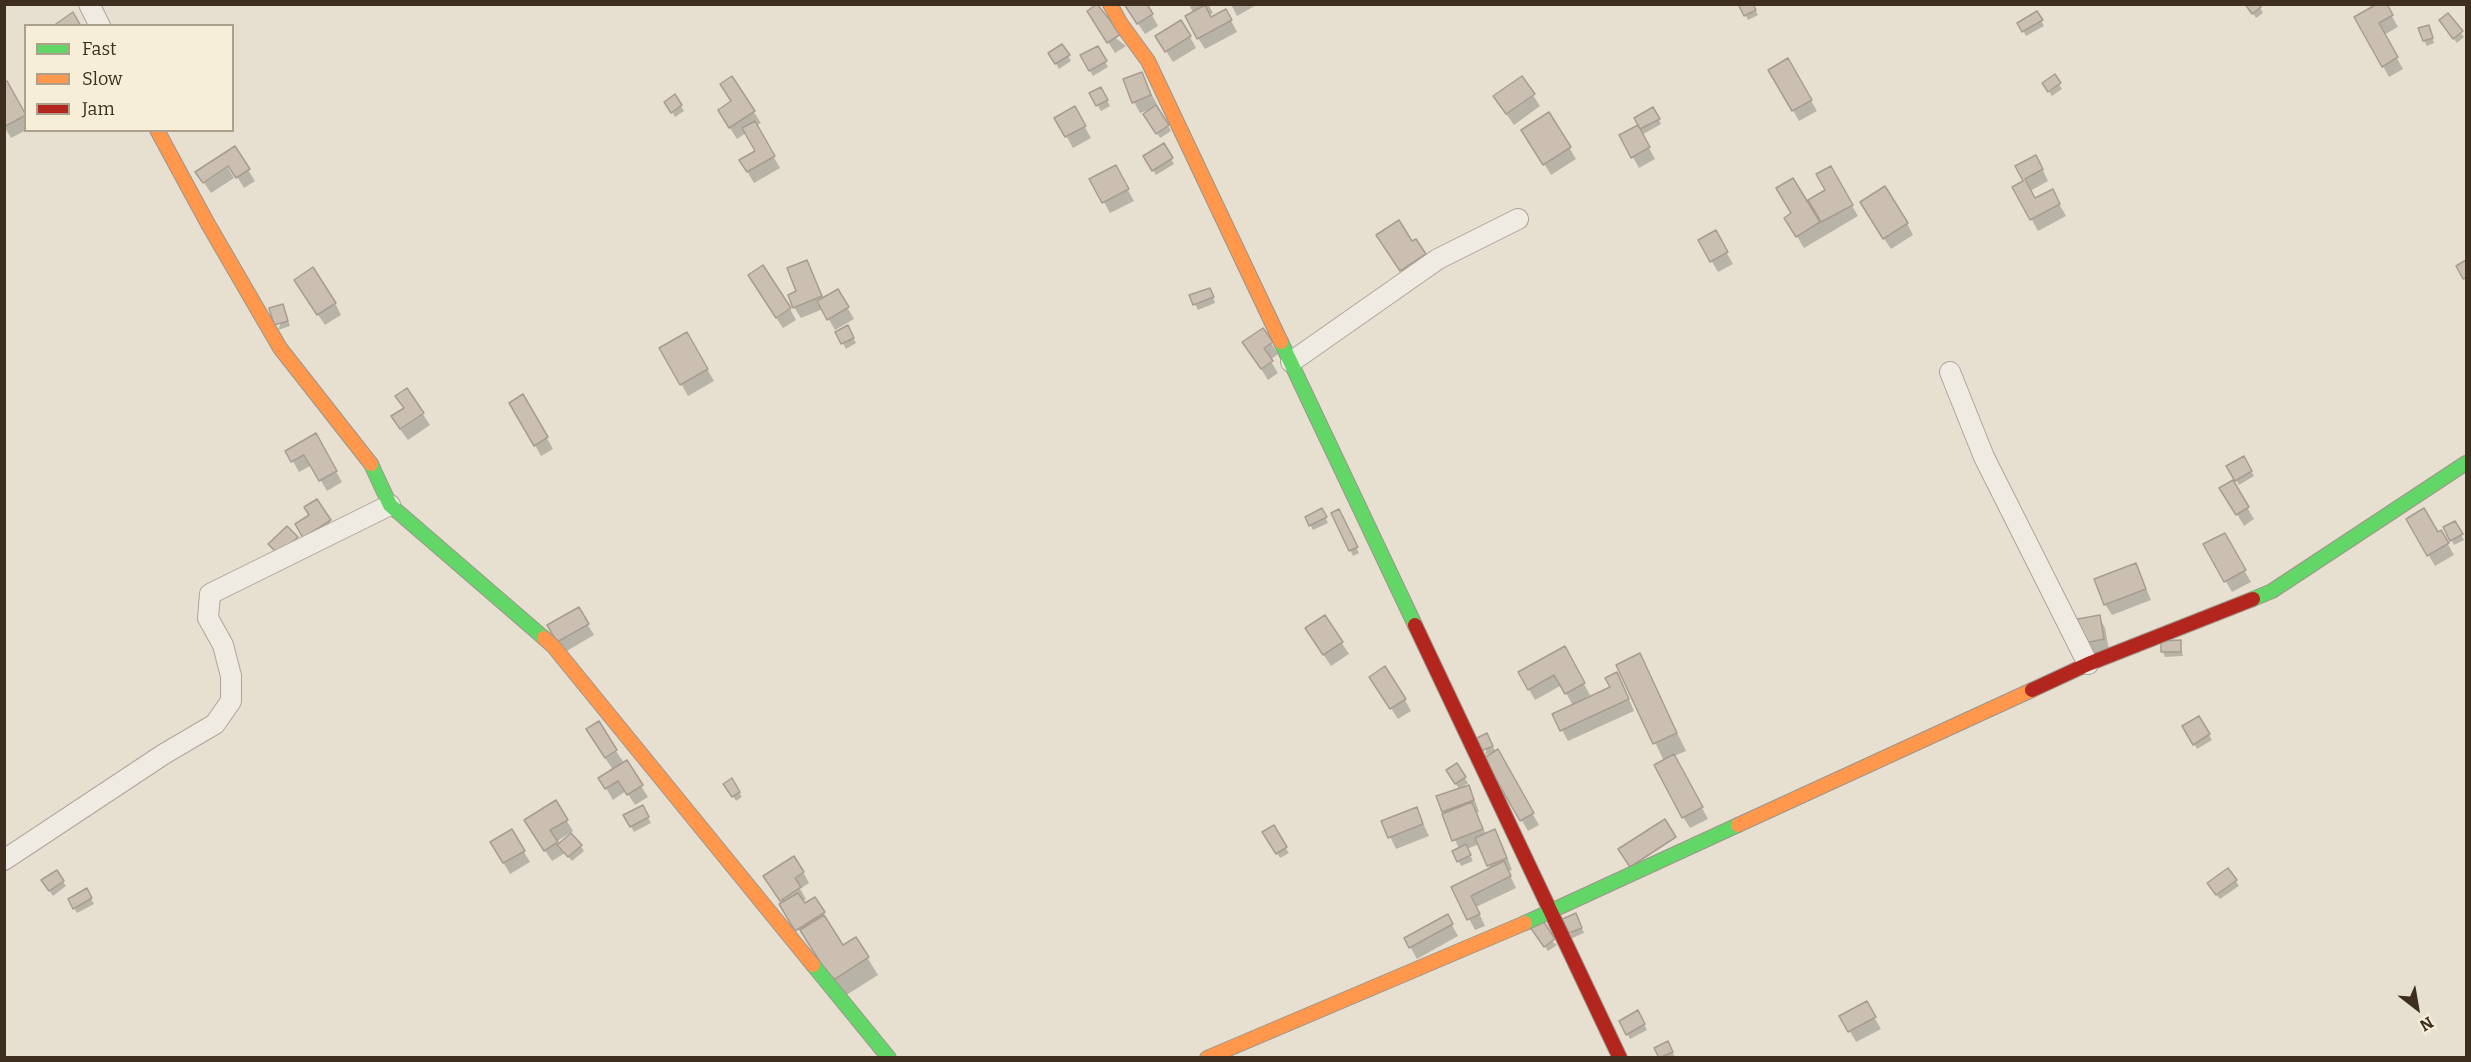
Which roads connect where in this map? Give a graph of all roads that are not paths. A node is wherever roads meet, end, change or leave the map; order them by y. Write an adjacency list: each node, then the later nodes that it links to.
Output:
1 (89, 4): 3 (street)
2 (1110, 4): 6 (street)
3 (99, 24)
4 (158, 132): 9 (street)
5 (1518, 219): 6 (street)
6 (1291, 362): 12 (street)
7 (1950, 372): 10 (street)
8 (2466, 463): 10 (street)
9 (390, 505): 11 (street); 13 (street)
10 (2088, 664): 12 (street)
11 (4, 860)
12 (1550, 912): 14 (street); 15 (street)
13 (889, 1058)
14 (1207, 1058)
15 (1620, 1058)

